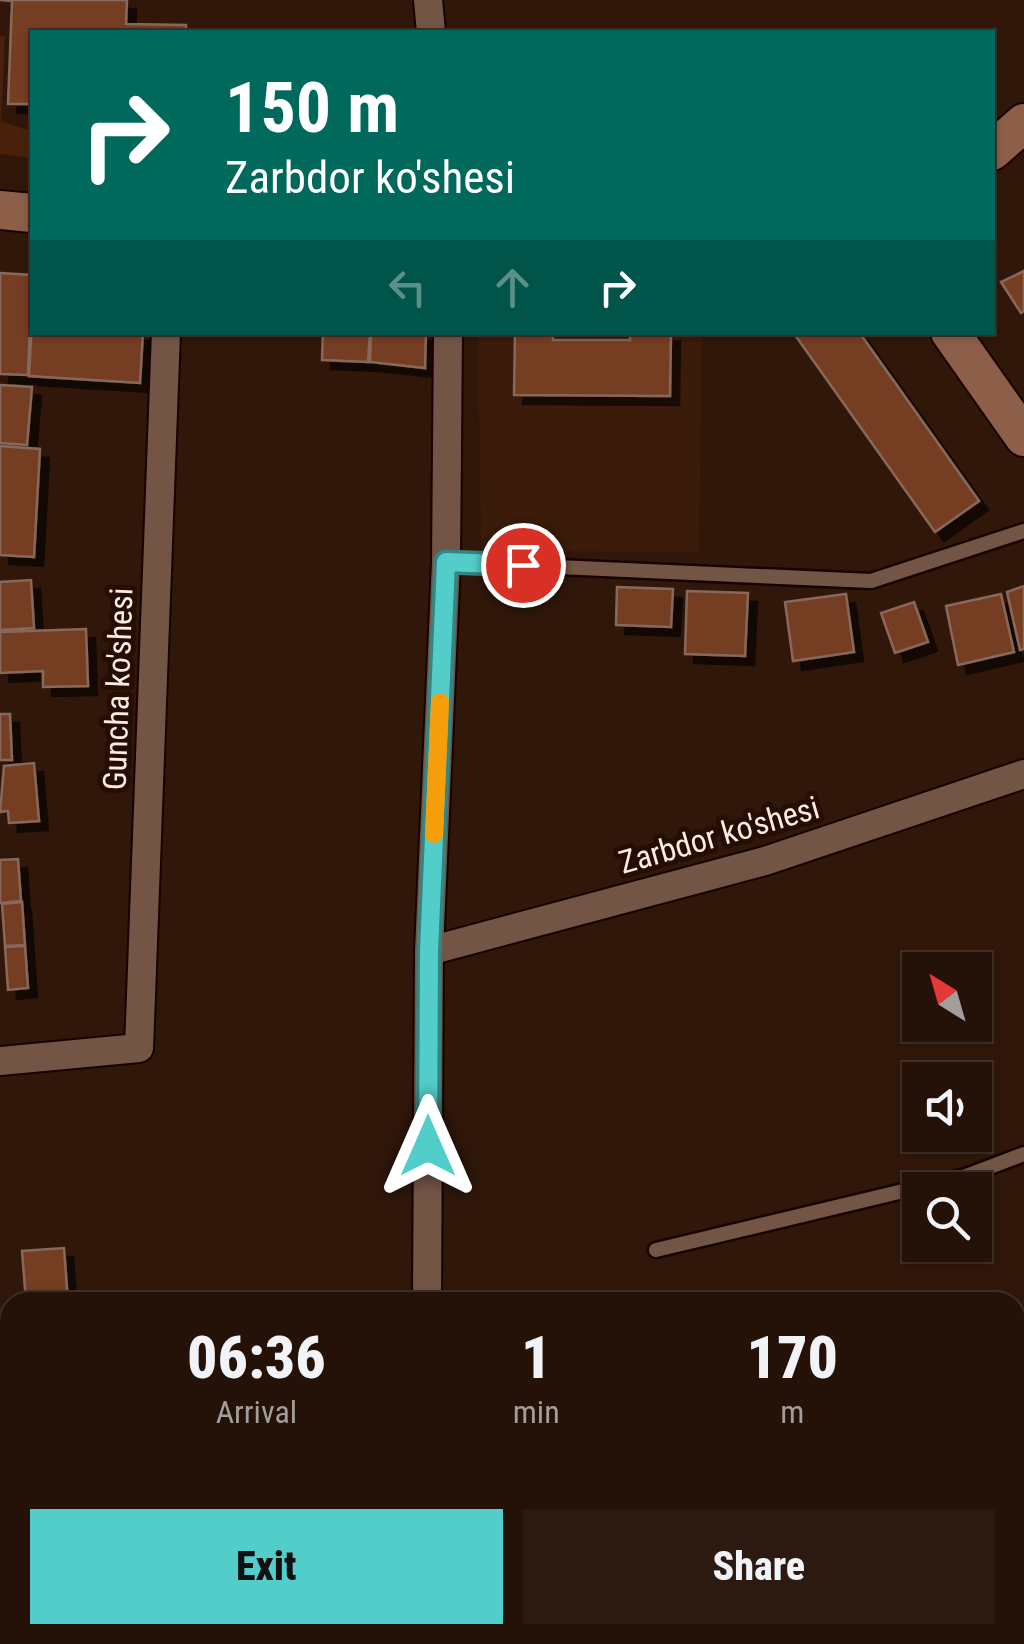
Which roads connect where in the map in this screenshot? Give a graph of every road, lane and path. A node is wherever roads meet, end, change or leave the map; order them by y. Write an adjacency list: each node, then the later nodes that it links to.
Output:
1 (428, 0): 2 (street)
2 (431, 30)
3 (1024, 122): 4 (main road)
4 (995, 148)
5 (0, 210): 6 (main road)
6 (30, 213)
7 (166, 335): 15 (street, Guncha ko'shesi)
8 (448, 335): 12 (street)
9 (952, 335): 10 (main road)
10 (1024, 437)
11 (1024, 531): 12 (lane)
12 (446, 562): 14 (street)
13 (1024, 774): 14 (street, Zarbdor ko'shesi)
14 (429, 951): 18 (street)
15 (0, 1060)
16 (1024, 1154): 17 (lane)
17 (656, 1250)
18 (427, 1292)

